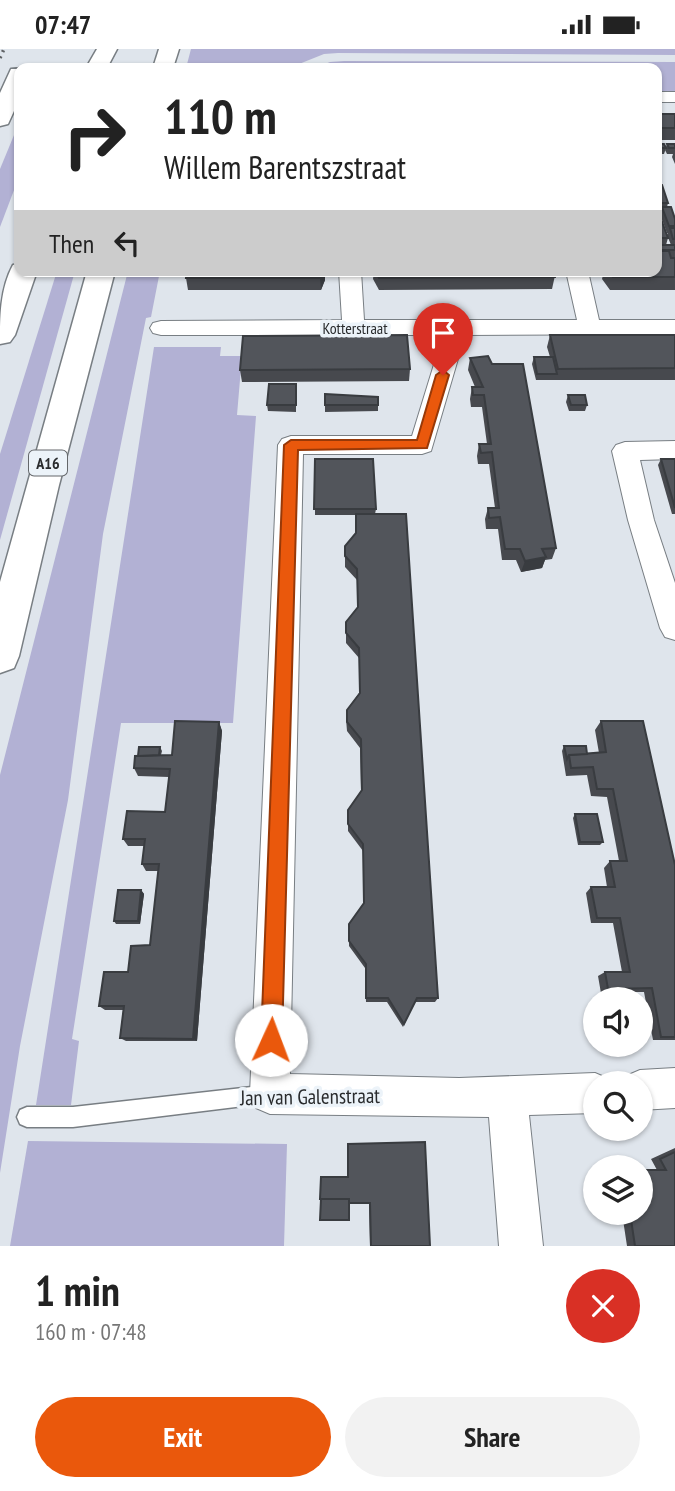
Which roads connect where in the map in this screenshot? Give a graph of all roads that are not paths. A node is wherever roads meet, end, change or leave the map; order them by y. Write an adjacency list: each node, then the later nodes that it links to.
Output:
1 (14, 86): 2 (main road)
2 (0, 119)
3 (21, 277): 12 (main road)
4 (99, 277): 15 (main road, A16)
5 (350, 277): 7 (street)
6 (577, 277): 11 (street)
7 (353, 327): 9 (street, Kotterstraat); 10 (street, Kotterstraat)
8 (675, 327): 11 (street, Kotterstraat)
9 (161, 328)
10 (456, 328): 11 (street, Kotterstraat); 18 (street)
11 (590, 328)
12 (0, 335)
13 (675, 450): 14 (street)
14 (675, 628)
15 (0, 656)
16 (675, 1088): 17 (street)
17 (653, 1089)
18 (270, 1094): 20 (street, Jan van Galenstraat); 21 (lane, Jan van Galenstraat)
19 (583, 1094): 20 (street, Jan van Galenstraat)
20 (507, 1097): 22 (street)
21 (27, 1117)
22 (520, 1246)

